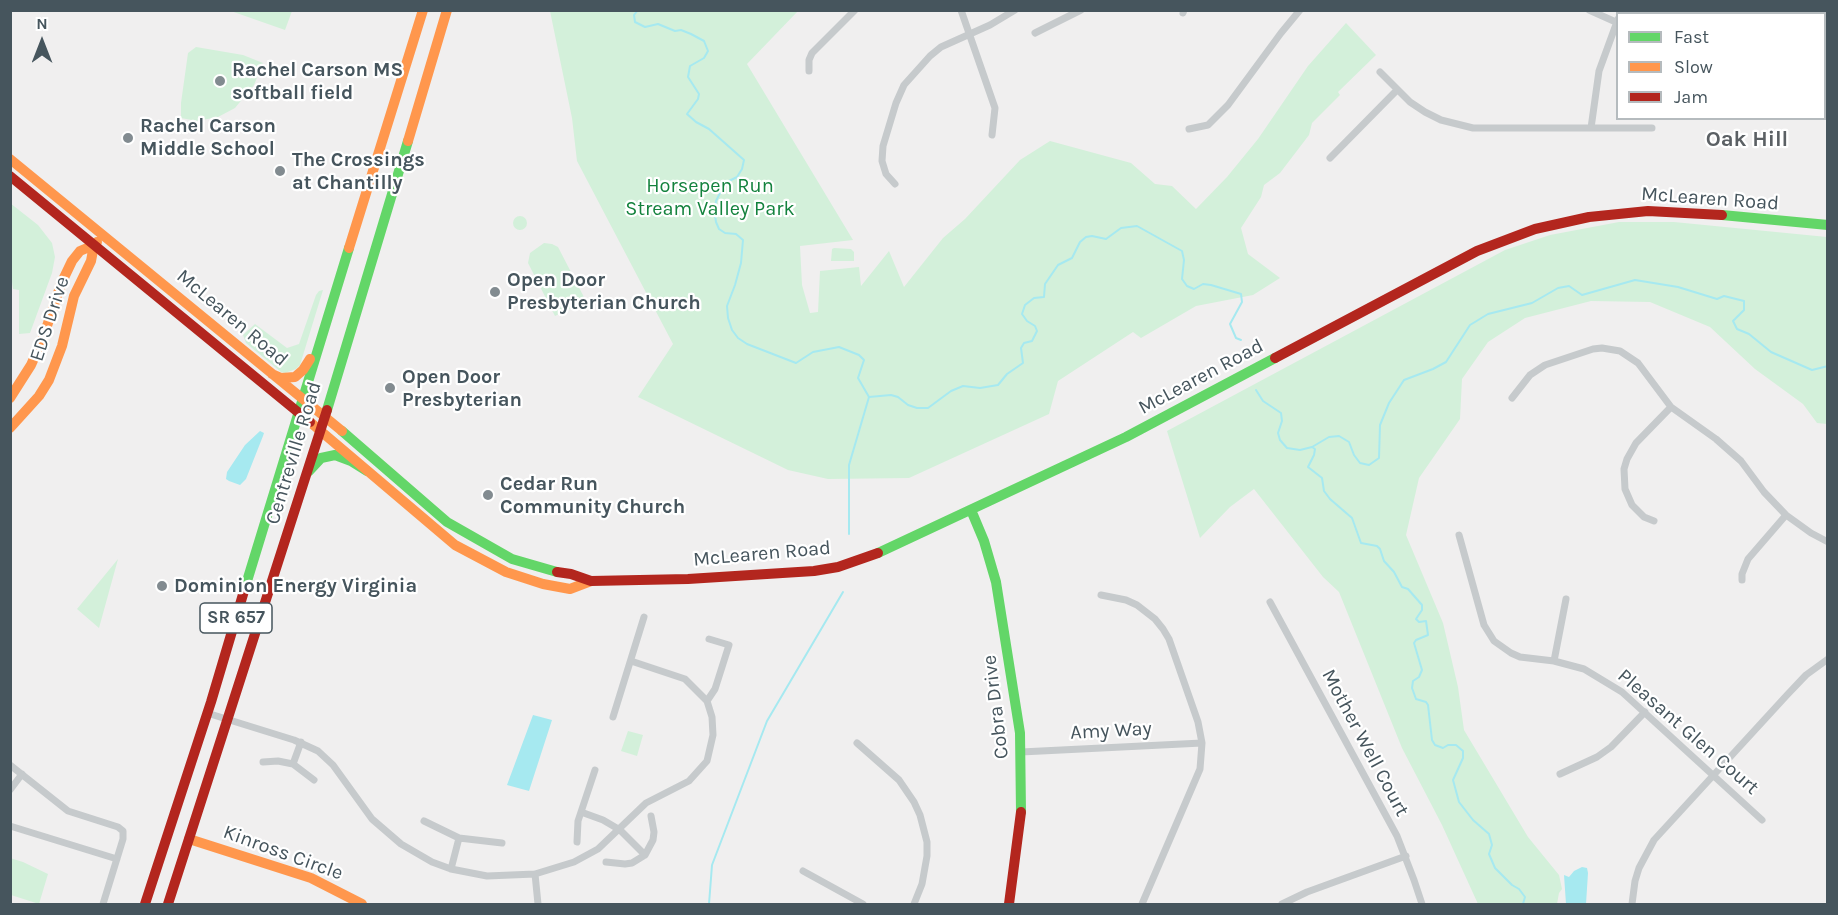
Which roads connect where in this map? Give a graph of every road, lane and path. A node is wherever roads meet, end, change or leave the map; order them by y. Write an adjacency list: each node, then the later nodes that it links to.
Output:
1 (423, 10): 29 (main road, Centreville Road / SR 657)
2 (447, 10): 36 (main road, Centreville Road / SR 657)
3 (855, 10): 15 (street)
4 (961, 10): 14 (street)
5 (1015, 10): 14 (street)
6 (1061, 10): 10 (street)
7 (1081, 10): 10 (street)
8 (1300, 10): 20 (street)
9 (1589, 10): 11 (street)
10 (1064, 18): 13 (street)
11 (1616, 22)
12 (1616, 25): 18 (street)
13 (1035, 33)
14 (969, 34): 21 (street); 25 (street)
15 (809, 71)
16 (1380, 72): 17 (street)
17 (1397, 90): 18 (street); 22 (street)
18 (1591, 128): 19 (street)
19 (1652, 128)
20 (1190, 129)
21 (992, 135)
22 (1330, 158)
23 (10, 159): 27 (main road, McLearen Road)
24 (10, 176): 28 (main road, McLearen Road)
25 (895, 184)
26 (1827, 225): 41 (main road, McLearen Road)
27 (102, 234): 28 (main road, EDS Drive); 30 (main road, McLearen Road)
28 (94, 245): 31 (main road, EDS Drive); 35 (main road, McLearen Road); 37 (main road, EDS Drive)
29 (319, 343): 30 (main road); 32 (main road, Centreville Road / SR 657)
30 (272, 374): 32 (main road, McLearen Road)
31 (10, 398)
32 (302, 399): 35 (main road, Centreville Road / SR 657); 36 (main road, McLearen Road)
33 (1512, 399): 34 (street)
34 (1671, 407): 42 (street); 43 (street)
35 (298, 412): 38 (main road, McLearen Road); 58 (main road, Centreville Road / SR 657)
36 (325, 416): 38 (main road, Centreville Road / SR 657); 47 (main road, McLearen Road)
37 (10, 428)
38 (320, 430): 39 (main road, McLearen Road); 40 (main road, Centreville Road / SR 657)
39 (367, 471): 40 (main road); 47 (main road, McLearen Road)
40 (305, 479): 60 (main road, Centreville Road / SR 657)
41 (971, 510): 47 (main road, McLearen Road); 64 (main road, Cobra Drive)
42 (1786, 515): 45 (street); 46 (street)
43 (1654, 521)
44 (1459, 536): 55 (street, Pleasant Glen Court)
45 (1827, 542)
46 (1742, 580)
47 (591, 581)
48 (1101, 595): 63 (street)
49 (1566, 599): 55 (street)
50 (1270, 602): 85 (street, Mother Well Court)
51 (644, 617): 54 (street)
52 (709, 639): 56 (street)
53 (1827, 659): 71 (street)
54 (631, 660): 56 (street); 59 (street)
55 (1554, 660): 57 (street, Pleasant Glen Court)
56 (707, 701): 79 (street)
57 (1645, 712): 70 (street); 71 (street, Pleasant Glen Court)
58 (207, 713): 60 (street); 92 (main road, Centreville Road / SR 657)
59 (613, 717)
60 (228, 720): 61 (street); 81 (main road, Centreville Road / SR 657)
61 (301, 742): 66 (street); 88 (street)
62 (857, 743): 97 (street)
63 (1202, 743): 64 (street, Amy Way); 99 (street)
64 (1021, 752): 98 (main road, Cobra Drive)
65 (263, 762): 66 (street)
66 (293, 764): 72 (street)
67 (10, 765): 69 (street)
68 (595, 770): 74 (street)
69 (22, 774): 73 (street); 86 (street)
70 (1560, 774)
71 (1713, 775): 77 (street, Pleasant Glen Court); 102 (street)
72 (314, 780)
73 (10, 790)
74 (581, 812): 79 (street); 82 (street)
75 (651, 816): 84 (street)
76 (424, 820): 80 (street)
77 (1762, 820)
78 (10, 826): 86 (street)
79 (620, 831): 84 (street); 90 (street)
80 (459, 838): 83 (street); 88 (street)
81 (189, 839): 93 (main road, Centreville Road / SR 657); 94 (main road, Kinross Circle)
82 (577, 842)
83 (502, 843)
84 (645, 855): 87 (street)
85 (1406, 856): 100 (street); 101 (street, Mother Well Court)
86 (117, 859): 91 (street)
87 (606, 862)
88 (451, 869): 90 (street)
89 (803, 871): 96 (street)
90 (536, 874): 95 (street)
91 (103, 904)
92 (145, 904)
93 (168, 904)
94 (362, 904)
95 (538, 904)
96 (863, 904)
97 (914, 904)
98 (1009, 904)
99 (1142, 904)
100 (1282, 904)
101 (1422, 904)
102 (1632, 904)

